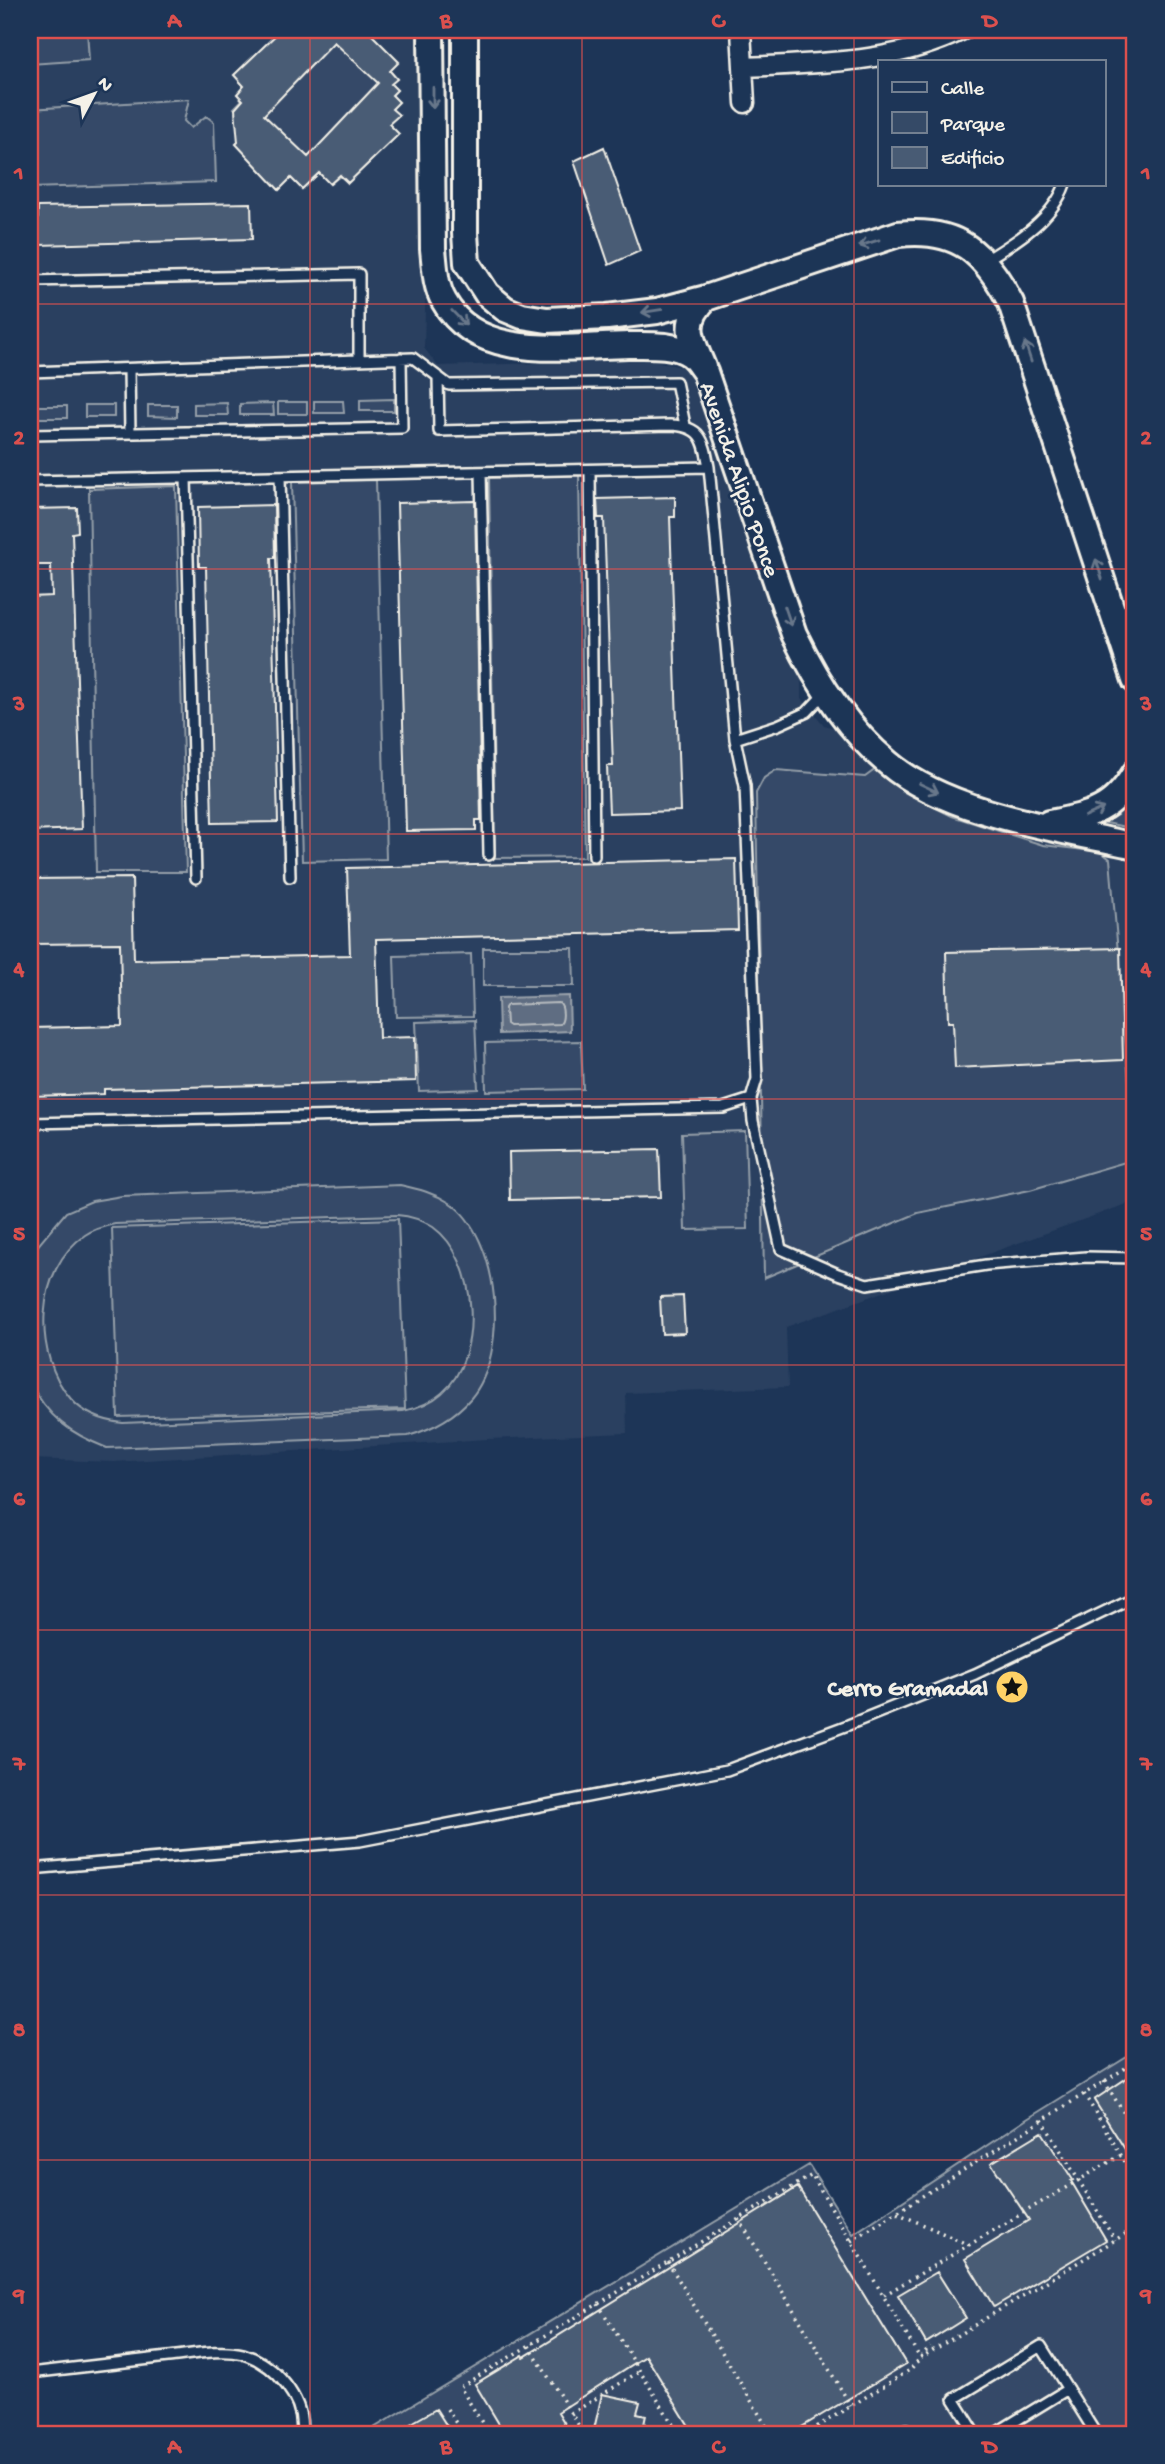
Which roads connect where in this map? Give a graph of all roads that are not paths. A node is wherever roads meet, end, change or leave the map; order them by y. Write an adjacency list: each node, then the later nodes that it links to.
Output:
1 (431, 30): 15 (main road, Avenida Alipio Ponce, one-way to 15)
2 (466, 30): 10 (main road, one-way to 2)
3 (741, 30): 5 (street)
4 (963, 30): 5 (street)
5 (744, 67): 6 (street)
6 (746, 103)
7 (1064, 186): 8 (lane)
8 (985, 261): 10 (main road, one-way to 10); 26 (main road, one-way to 8)
9 (30, 281): 12 (lane)
10 (706, 298): 15 (main road)
11 (401, 358): 12 (lane); 16 (lane); 18 (lane)
12 (359, 360): 13 (lane)
13 (129, 369): 14 (lane); 18 (lane)
14 (30, 372)
15 (705, 372): 28 (main road, Avenida Alipio Ponce, one-way to 28)
16 (438, 376): 17 (lane); 17 (lane)
17 (685, 425): 20 (lane)
18 (130, 433): 19 (lane)
19 (30, 436)
20 (709, 467): 21 (lane); 29 (lane)
21 (590, 470): 22 (lane); 34 (lane)
22 (481, 472): 23 (lane); 33 (lane)
23 (280, 476): 24 (lane); 35 (lane)
24 (186, 478): 25 (lane); 36 (lane)
25 (30, 481)
26 (1124, 611): 27 (main road)
27 (1135, 680)
28 (826, 692): 29 (lane); 31 (main road, Avenida Alipio Ponce, one-way to 31)
29 (735, 739): 37 (lane)
30 (1135, 773): 31 (main road, one-way to 30)
31 (1038, 825): 32 (main road, Avenida Alipio Ponce)
32 (1135, 846)
33 (489, 855)
34 (594, 856)
35 (290, 877)
36 (195, 878)
37 (751, 1099): 38 (lane); 39 (lane)
38 (30, 1123)
39 (1135, 1258)
40 (1135, 1597): 41 (lane)
41 (30, 1869)
42 (30, 2373): 44 (lane)
43 (1068, 2389): 47 (lane); 48 (lane); 49 (lane)
44 (301, 2434)
45 (898, 2434): 46 (lane)
46 (909, 2434)
47 (976, 2434)
48 (993, 2434)
49 (1096, 2434)

